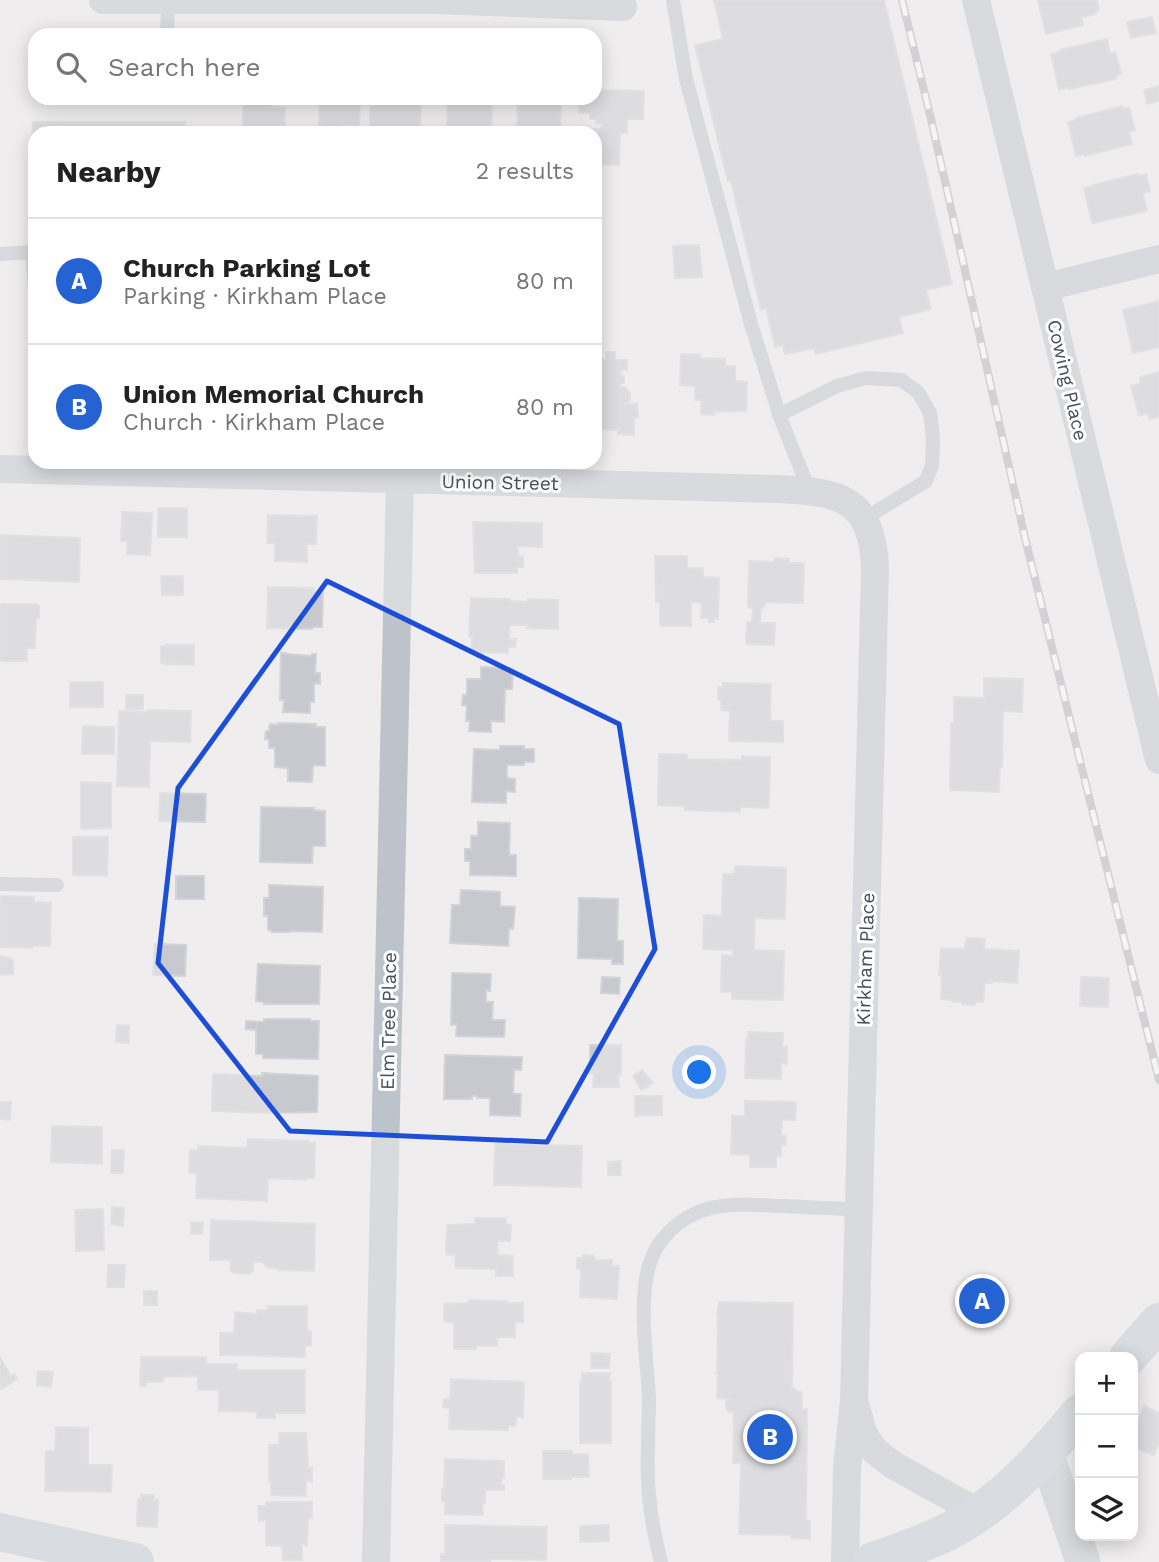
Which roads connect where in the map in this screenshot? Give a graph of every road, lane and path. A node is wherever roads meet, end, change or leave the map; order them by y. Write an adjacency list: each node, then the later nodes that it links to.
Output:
1 (103, 0): 5 (street)
2 (434, 0): 5 (street); 6 (street)
3 (673, 0): 12 (lane)
4 (976, 0): 11 (street, Cowing Place)
5 (168, 1): 7 (lane)
6 (623, 7)
7 (167, 28)
8 (28, 252): 9 (lane)
9 (0, 254)
10 (1159, 259): 11 (street)
11 (1046, 287): 19 (street, Cowing Place)
12 (779, 415): 17 (lane); 18 (lane)
13 (28, 467): 14 (street, Union Street)
14 (0, 469)
15 (119, 469): 16 (street, Union Street)
16 (400, 480): 17 (street, Union Street); 31 (street, Elm Tree Place)
17 (810, 490): 18 (street, Union Street)
18 (864, 519): 22 (street, Kirkham Place)
19 (1159, 760)
20 (0, 884): 21 (lane)
21 (57, 885)
22 (858, 1209): 25 (street, Kirkham Place); 32 (lane)
23 (1159, 1322): 24 (main road)
24 (1132, 1352)
25 (854, 1401): 28 (street, Kirkham Place); 33 (street, Kirkham Place)
26 (1078, 1415): 27 (main road)
27 (1046, 1453): 28 (main road); 35 (street)
28 (979, 1513): 34 (main road)
29 (0, 1532): 30 (main road)
30 (133, 1562)
31 (376, 1562)
32 (661, 1562)
33 (845, 1562)
34 (871, 1562)
35 (1083, 1562)

